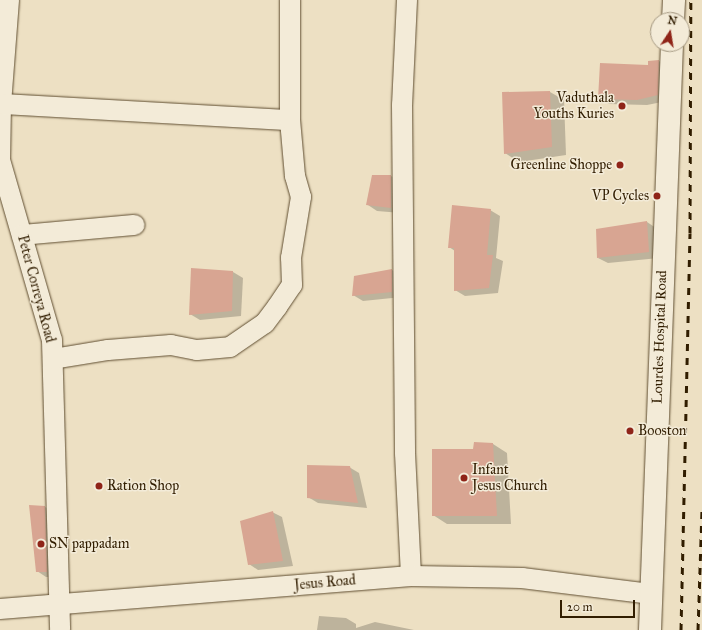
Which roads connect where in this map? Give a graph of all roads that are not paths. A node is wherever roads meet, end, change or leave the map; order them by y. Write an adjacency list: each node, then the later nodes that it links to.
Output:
1 (9, 0): 7 (street, Peter Correya Road)
2 (290, 0): 8 (street)
3 (407, 0): 12 (street)
4 (674, 0): 5 (street)
5 (673, 12)
6 (672, 52): 13 (street, Lourdes Hospital Road)
7 (1, 104): 8 (street); 10 (street, Peter Correya Road)
8 (290, 120): 11 (street)
9 (135, 225): 10 (street)
10 (22, 235): 11 (street, Peter Correya Road)
11 (53, 359): 14 (street, Peter Correya Road)
12 (411, 576): 13 (street, Jesus Road); 14 (street, Jesus Road)
13 (650, 594): 17 (street, Lourdes Hospital Road)
14 (60, 606): 15 (street, Jesus Road); 16 (street, Peter Correya Road)
15 (0, 609)
16 (60, 630)
17 (650, 630)

